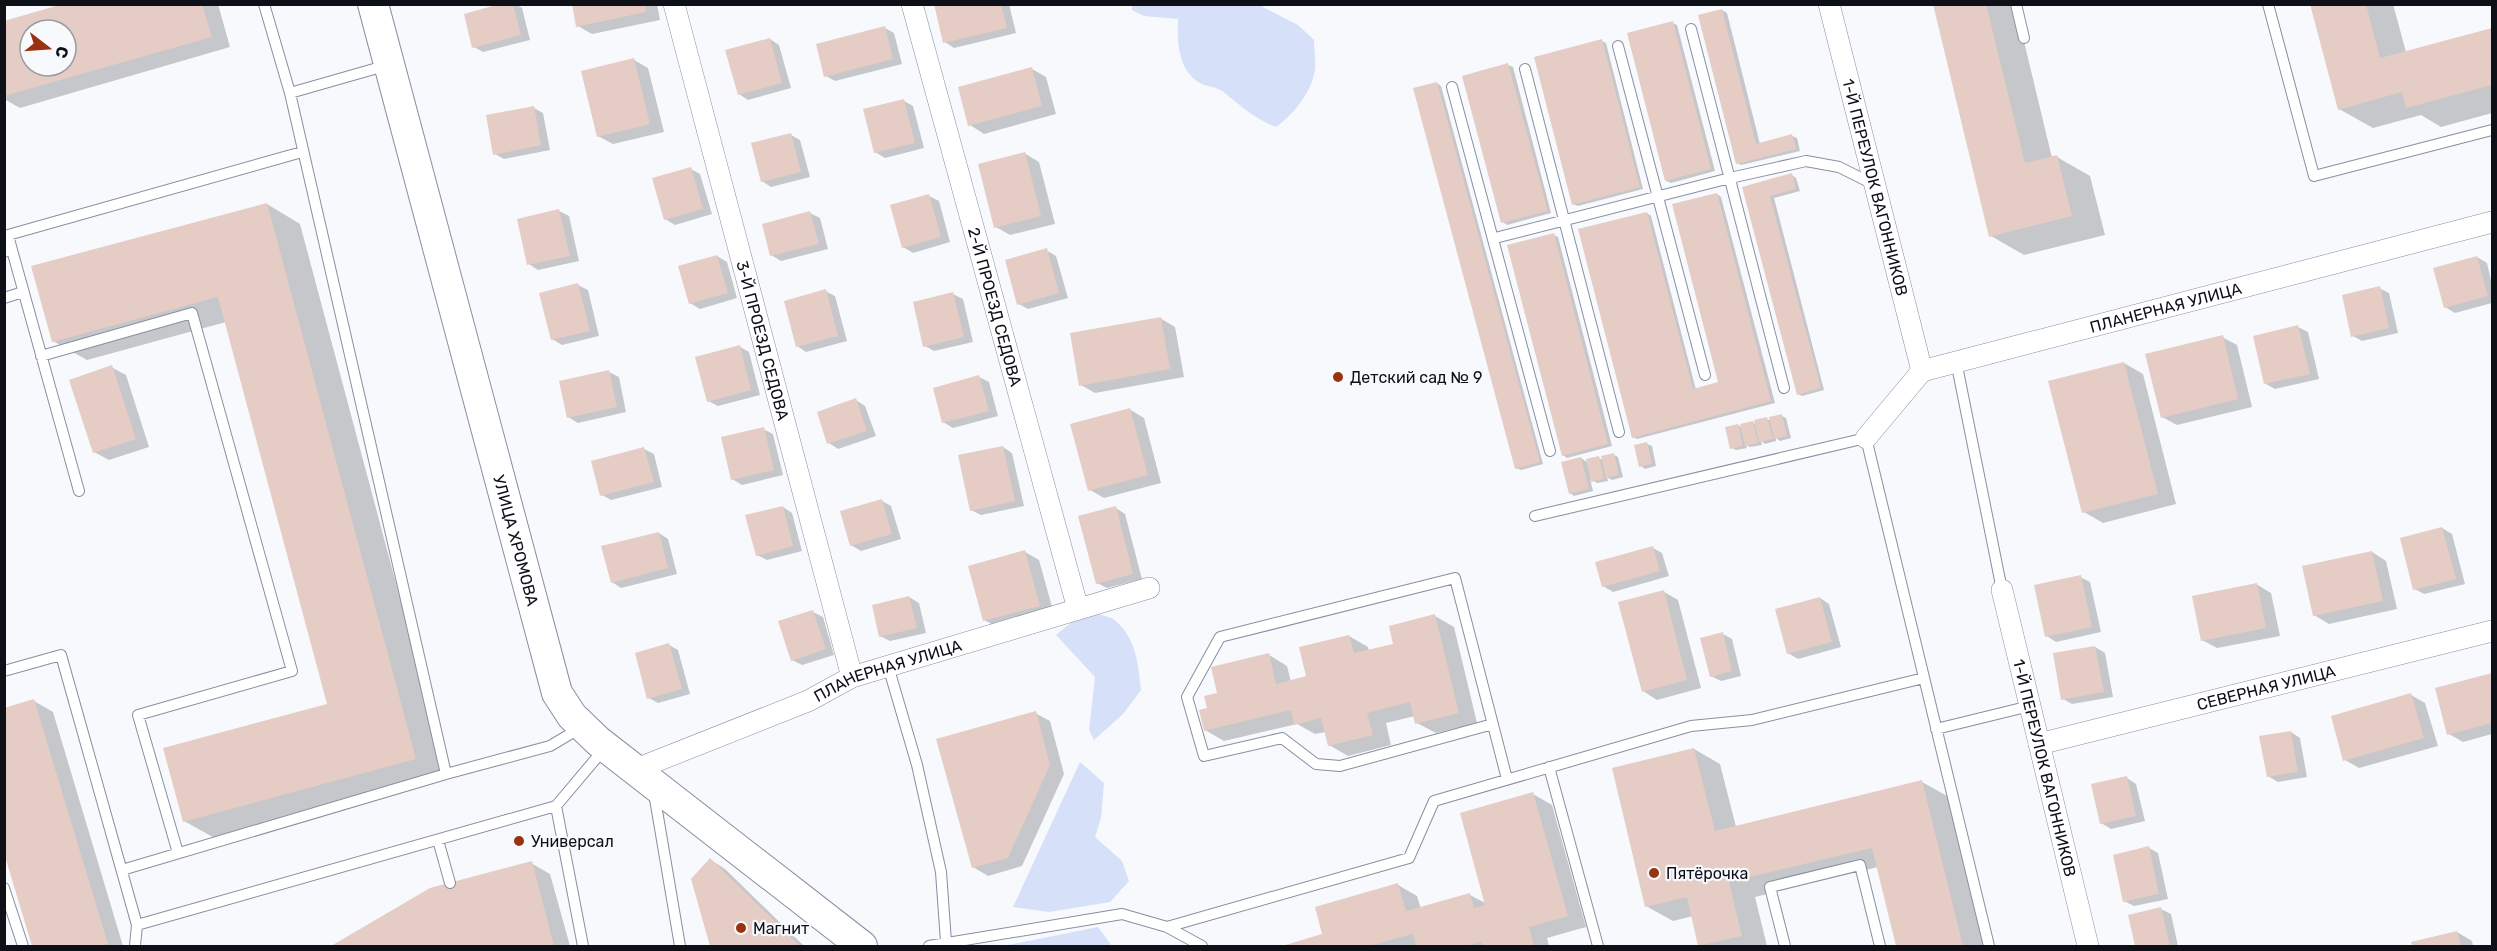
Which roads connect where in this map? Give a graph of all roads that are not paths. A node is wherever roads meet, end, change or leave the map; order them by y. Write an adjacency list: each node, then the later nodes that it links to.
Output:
1 (264, 4): 14 (lane)
2 (674, 4): 43 (street, 3-Й ПРОЕЗД СЕДОВА)
3 (912, 4): 39 (street, 2-Й ПРОЕЗД СЕДОВА)
4 (1828, 4): 18 (street, 1-Й ПЕРЕУЛОК ВАГОННИКОВ)
5 (2016, 4): 9 (lane)
6 (2268, 4): 15 (lane)
7 (373, 5): 11 (main road, УЛИЦА ХРОМОВА)
8 (1691, 29): 17 (lane)
9 (2024, 38)
10 (1618, 46): 19 (lane)
11 (389, 65): 14 (lane); 47 (main road, УЛИЦА ХРОМОВА)
12 (1525, 69): 20 (lane)
13 (1452, 87): 23 (lane)
14 (290, 93): 16 (lane)
15 (2493, 130)
16 (302, 152): 22 (lane); 52 (lane)
17 (1730, 178): 18 (lane); 19 (lane); 31 (lane)
18 (1876, 185): 29 (street, 1-Й ПЕРЕУЛОК ВАГОННИКОВ)
19 (1658, 197): 20 (lane); 30 (lane)
20 (1565, 221): 23 (lane); 32 (lane)
21 (2493, 222): 28 (street, ПЛАНЕРНАЯ УЛИЦА)
22 (6, 230): 24 (lane)
23 (1495, 238): 34 (lane)
24 (8, 251): 25 (lane)
25 (23, 292): 26 (lane); 27 (lane)
26 (4, 297)
27 (41, 356): 35 (lane); 57 (lane)
28 (1956, 361): 29 (street, ПЛАНЕРНАЯ УЛИЦА); 38 (lane)
29 (1922, 371): 33 (street)
30 (1705, 375)
31 (1784, 388)
32 (1619, 432)
33 (1866, 438): 36 (lane); 44 (lane)
34 (1550, 451)
35 (80, 491)
36 (1535, 516)
37 (1149, 588): 39 (street, ПЛАНЕРНАЯ УЛИЦА)
38 (2002, 590): 45 (street, 1-Й ПЕРЕУЛОК ВАГОННИКОВ)
39 (1078, 609): 41 (street, ПЛАНЕРНАЯ УЛИЦА)
40 (2493, 631): 49 (street, СЕВЕРНАЯ УЛИЦА)
41 (888, 666): 43 (street, ПЛАНЕРНАЯ УЛИЦА); 63 (lane)
42 (4, 671): 58 (lane)
43 (852, 677): 53 (street, ПЛАНЕРНАЯ УЛИЦА)
44 (1924, 678): 48 (lane); 51 (lane)
45 (2030, 706): 48 (lane); 49 (street, 1-Й ПЕРЕУЛОК ВАГОННИКОВ)
46 (1493, 724): 46 (lane); 54 (lane)
47 (582, 727): 50 (main road, УЛИЦА ХРОМОВА); 52 (lane)
48 (1936, 729): 74 (lane)
49 (2039, 744): 75 (street, 1-Й ПЕРЕУЛОК ВАГОННИКОВ)
50 (606, 748): 53 (main road, УЛИЦА ХРОМОВА); 55 (lane)
51 (1549, 767): 54 (lane); 71 (lane)
52 (446, 774): 57 (lane)
53 (643, 777): 67 (lane); 68 (main road, УЛИЦА ХРОМОВА)
54 (1507, 779): 62 (lane)
55 (556, 806): 56 (lane); 66 (lane)
56 (438, 840): 59 (lane); 61 (lane)
57 (177, 853): 58 (lane)
58 (122, 870): 61 (lane)
59 (450, 883)
60 (4, 888): 64 (lane)
61 (138, 925): 65 (lane)
62 (1167, 927): 63 (lane); 70 (lane)
63 (945, 942): 69 (lane)
64 (23, 946)
65 (135, 946)
66 (584, 946)
67 (680, 946)
68 (862, 946)
69 (928, 946)
70 (1202, 946)
71 (1598, 946)
72 (1785, 946): 73 (lane)
73 (1880, 946)
74 (1989, 946)
75 (2088, 946)

